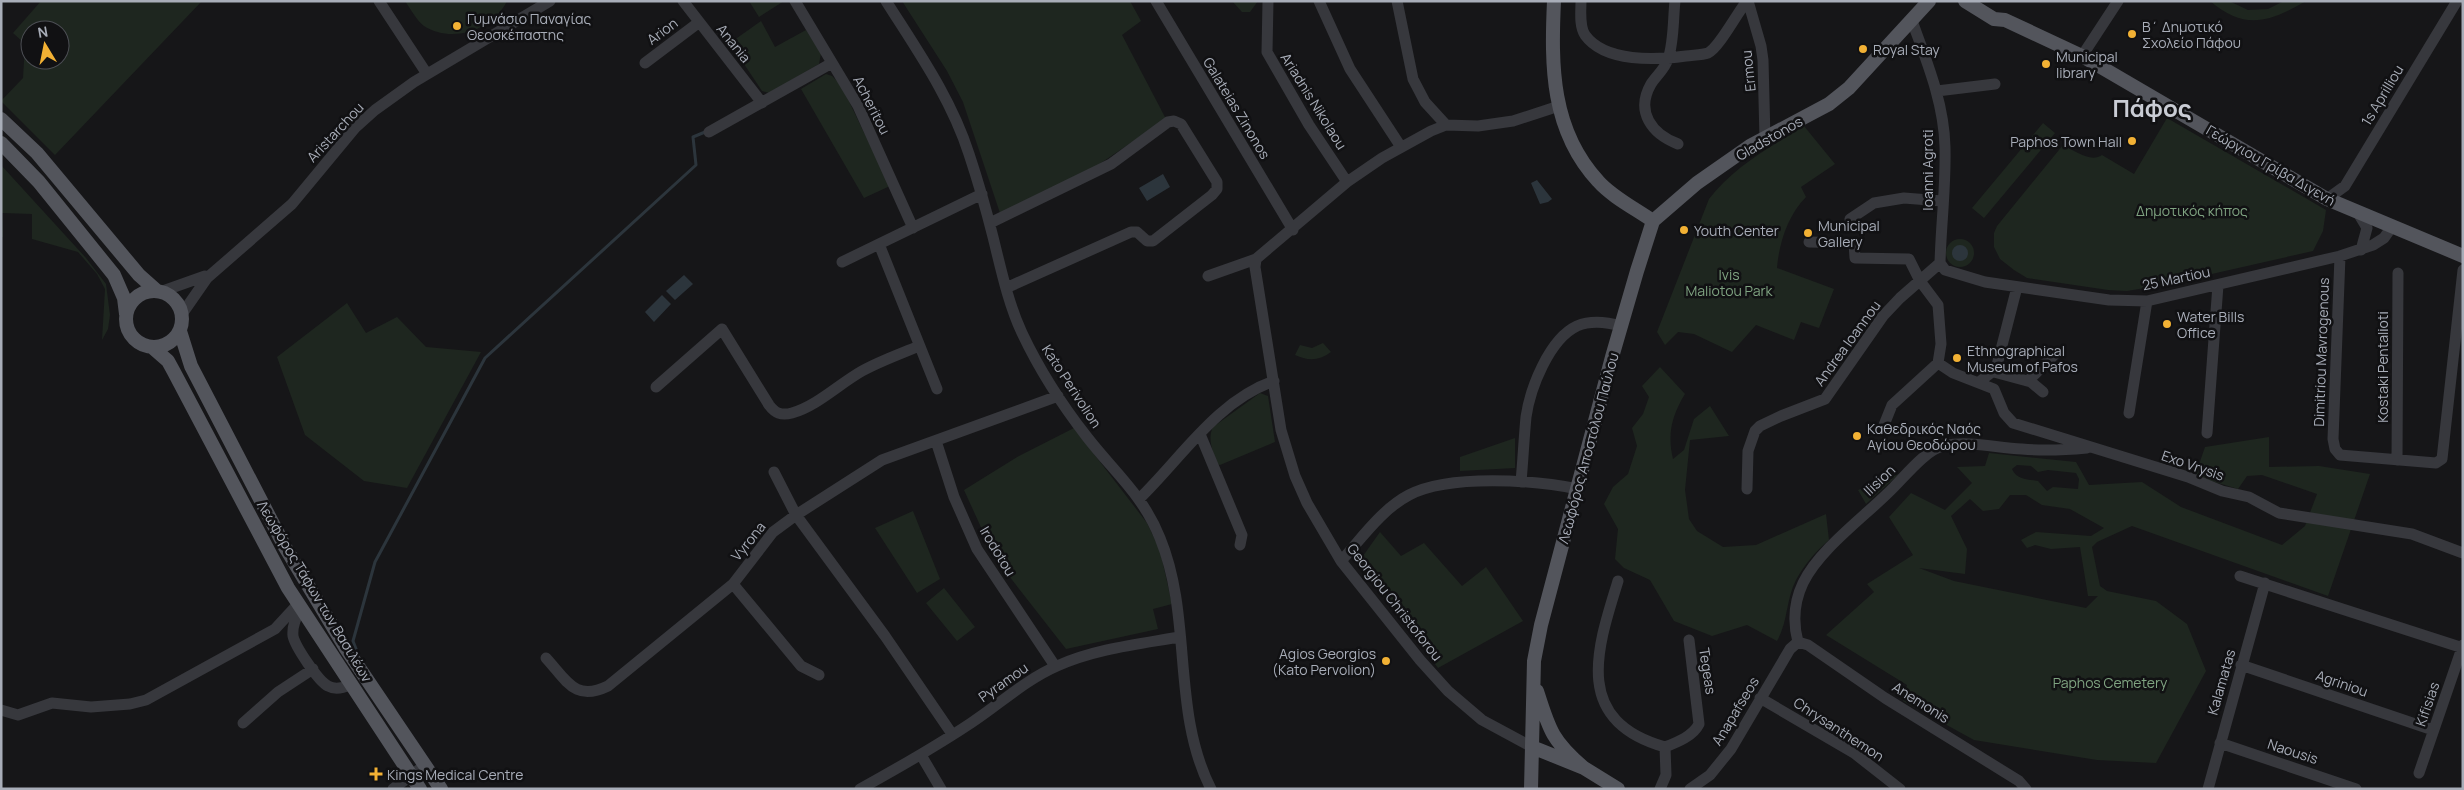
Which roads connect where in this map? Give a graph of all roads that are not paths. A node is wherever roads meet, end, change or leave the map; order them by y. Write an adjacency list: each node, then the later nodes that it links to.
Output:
1 (379, 1): 28 (street)
2 (550, 1): 28 (street, Aristarchou)
3 (683, 1): 22 (street, Anania)
4 (795, 1): 27 (street, Acheritou)
5 (886, 1): 41 (street, Kato Perivolion)
6 (1156, 1): 50 (street, Galateias Zinonos)
7 (1268, 1): 40 (street, Ariadnis Nikolaou)
8 (1319, 1): 39 (street)
9 (1397, 1): 34 (street)
10 (1554, 1): 32 (main road)
11 (1581, 1): 25 (street)
12 (1676, 1): 25 (street)
13 (1747, 1): 25 (street); 36 (street, Ermou)
14 (1916, 1): 23 (main road, Gladstonos)
15 (1929, 1): 21 (main road, Gladstonos)
16 (1965, 1): 20 (main road, Γεώργιου Γρίβα Διγενή)
17 (1982, 1): 20 (main road, Γεώργιου Γρίβα Διγενή)
18 (2118, 1): 24 (street)
19 (2457, 1): 42 (street, 1s Aprilliou)
20 (2005, 20): 24 (main road, Γεώργιου Γρίβα Διγενή)
21 (1912, 21): 23 (main road, Gladstonos); 30 (street, Ioanni Agroti)
22 (698, 23): 26 (street, Arion); 31 (street, Anania)
23 (1882, 53): 36 (main road, Gladstonos)
24 (2082, 56): 42 (main road, Γεώργιου Γρίβα Διγενή)
25 (1668, 59): 38 (street)
26 (645, 63)
27 (832, 63): 31 (street); 48 (street, Acheritou)
28 (428, 74): 60 (street, Aristarchou)
29 (1995, 84): 30 (street)
30 (1937, 91): 43 (street, Ioanni Agroti)
31 (762, 103): 35 (street)
32 (1559, 106): 34 (street); 46 (main road)
33 (1, 119): 67 (main road)
34 (1446, 125): 39 (street)
35 (708, 132)
36 (1765, 139): 46 (main road, Gladstonos)
37 (1, 142): 69 (main road)
38 (1678, 144)
39 (1401, 147): 40 (street)
40 (1347, 182): 50 (street)
41 (982, 194): 47 (street, Kato Perivolion); 48 (street)
42 (2327, 199): 44 (main road, Γεώργιου Γρίβα Διγενή)
43 (1942, 201): 45 (street); 58 (street, Ioanni Agroti)
44 (2358, 212): 49 (main road, Γεώργιου Γρίβα Διγενή); 53 (street)
45 (1850, 219)
46 (1654, 221): 71 (main road, Λεωφόρος Αποστόλου Παύλου)
47 (990, 224): 66 (street, Kato Perivolion); 66 (street)
48 (913, 228): 52 (street)
49 (2391, 228): 53 (street, 25 Martiou); 55 (main road, Γεώργιου Γρίβα Διγενή)
50 (1293, 230): 56 (street)
51 (1809, 242): 63 (street)
52 (879, 244): 57 (street); 73 (street)
53 (2361, 250): 54 (street, 25 Martiou)
54 (2340, 256): 64 (street, 25 Martiou); 91 (street, Dimitriou Mavrogenous)
55 (2463, 256)
56 (1256, 258): 62 (street); 78 (street, Georgiou Christoforou)
57 (842, 262)
58 (1940, 263): 63 (street, Andrea Ioannou); 65 (street, 25 Martiou)
59 (2463, 270): 91 (street)
60 (212, 273): 67 (street, Aristarchou); 70 (street, Aristarchou)
61 (2398, 273): 91 (street, Kostaki Pentalioti)
62 (1208, 276)
63 (1920, 281): 76 (street); 95 (street, Andrea Ioannou)
64 (2218, 284): 68 (street, 25 Martiou); 87 (street)
65 (2017, 287): 68 (street, 25 Martiou); 77 (street)
66 (1006, 288): 84 (street, Kato Perivolion)
67 (159, 291): 69 (main road); 70 (main road)
68 (2147, 301): 85 (street)
69 (126, 314): 74 (main road)
70 (182, 314): 72 (main road)
71 (1621, 326): 93 (street); 94 (main road, Λεωφόρος Αποστόλου Παύλου)
72 (180, 331): 74 (main road); 126 (main road, Λεωφόρος Τάφων των Βασιλέων)
73 (919, 346): 81 (street); 82 (street)
74 (152, 347): 105 (main road, Λεωφόρος Τάφων των Βασιλέων)
75 (2055, 354): 79 (street)
76 (1938, 363): 80 (street, Exo Vrysis); 86 (street)
77 (1994, 372): 79 (street); 80 (street)
78 (1274, 381): 88 (street); 100 (street, Georgiou Christoforou)
79 (2028, 381): 83 (street)
80 (1979, 382): 90 (street, Exo Vrysis)
81 (656, 388)
82 (937, 389)
83 (2043, 392)
84 (1058, 396): 89 (street, Vyrona); 96 (street, Kato Perivolion)
85 (2129, 413)
86 (1884, 425)
87 (2207, 433)
88 (1200, 434): 96 (street); 98 (street)
89 (936, 441): 97 (street, Vyrona); 112 (street, Irodotou)
90 (2091, 447): 99 (street, Exo Vrysis); 108 (street, Ilision)
91 (2397, 460)
92 (774, 472): 97 (street)
93 (1521, 482): 94 (street); 100 (street)
94 (1578, 489): 115 (main road, Λεωφόρος Αποστόλου Παύλου)
95 (1747, 489)
96 (1140, 498): 106 (street, Kato Perivolion)
97 (796, 515): 104 (street, Vyrona); 121 (street)
98 (1240, 545)
99 (2463, 552)
100 (1341, 561): 123 (street, Georgiou Christoforou)
101 (2240, 576): 103 (street)
102 (1618, 581): 124 (street)
103 (2265, 583): 109 (street); 111 (street, Kalamatas)
104 (733, 584): 110 (street, Vyrona); 114 (street)
105 (300, 606): 113 (street); 116 (main road, Λεωφόρος Τάφων των Βασιλέων); 118 (street)
106 (1179, 637): 112 (street, Pyramou); 135 (street, Kato Perivolion)
107 (1689, 640): 124 (street, Tegeas)
108 (1798, 642): 117 (street, Anapafseos); 141 (street, Anemonis)
109 (2462, 647): 120 (street, Kifisias)
110 (546, 658)
111 (2242, 665): 120 (street, Agriniou); 122 (street, Kalamatas)
112 (1055, 666): 121 (street, Pyramou)
113 (313, 669): 116 (street); 119 (street)
114 (819, 675)
115 (1533, 678): 123 (main road, Λεωφόρος Αποστόλου Παύλου); 127 (main road)
116 (350, 685): 129 (main road, Λεωφόρος Τάφων των Βασιλέων)
117 (1760, 698): 139 (street, Anapafseos); 140 (street, Chrysanthemon)
118 (1, 710)
119 (244, 724)
120 (2433, 730): 128 (street, Kifisias)
121 (952, 734): 125 (street, Pyramou)
122 (2220, 743): 142 (street, Kalamatas); 143 (street, Naousis)
123 (1532, 747): 127 (main road); 136 (main road)
124 (1665, 747): 138 (street)
125 (921, 755): 133 (street, Pyramou); 134 (street)
126 (425, 765): 129 (street); 132 (main road, Λεωφόρος Τάφων των Βασιλέων)
127 (1584, 768): 137 (main road)
128 (2419, 773)
129 (411, 775): 130 (street); 131 (main road, Λεωφόρος Τάφων των Βασιλέων)
130 (393, 789)
131 (420, 789)
132 (441, 789)
133 (860, 789)
134 (941, 789)
135 (1211, 789)
136 (1531, 789)
137 (1618, 789)
138 (1660, 789)
139 (1690, 789)
140 (1900, 789)
141 (2026, 789)
142 (2208, 789)
143 (2356, 789)

